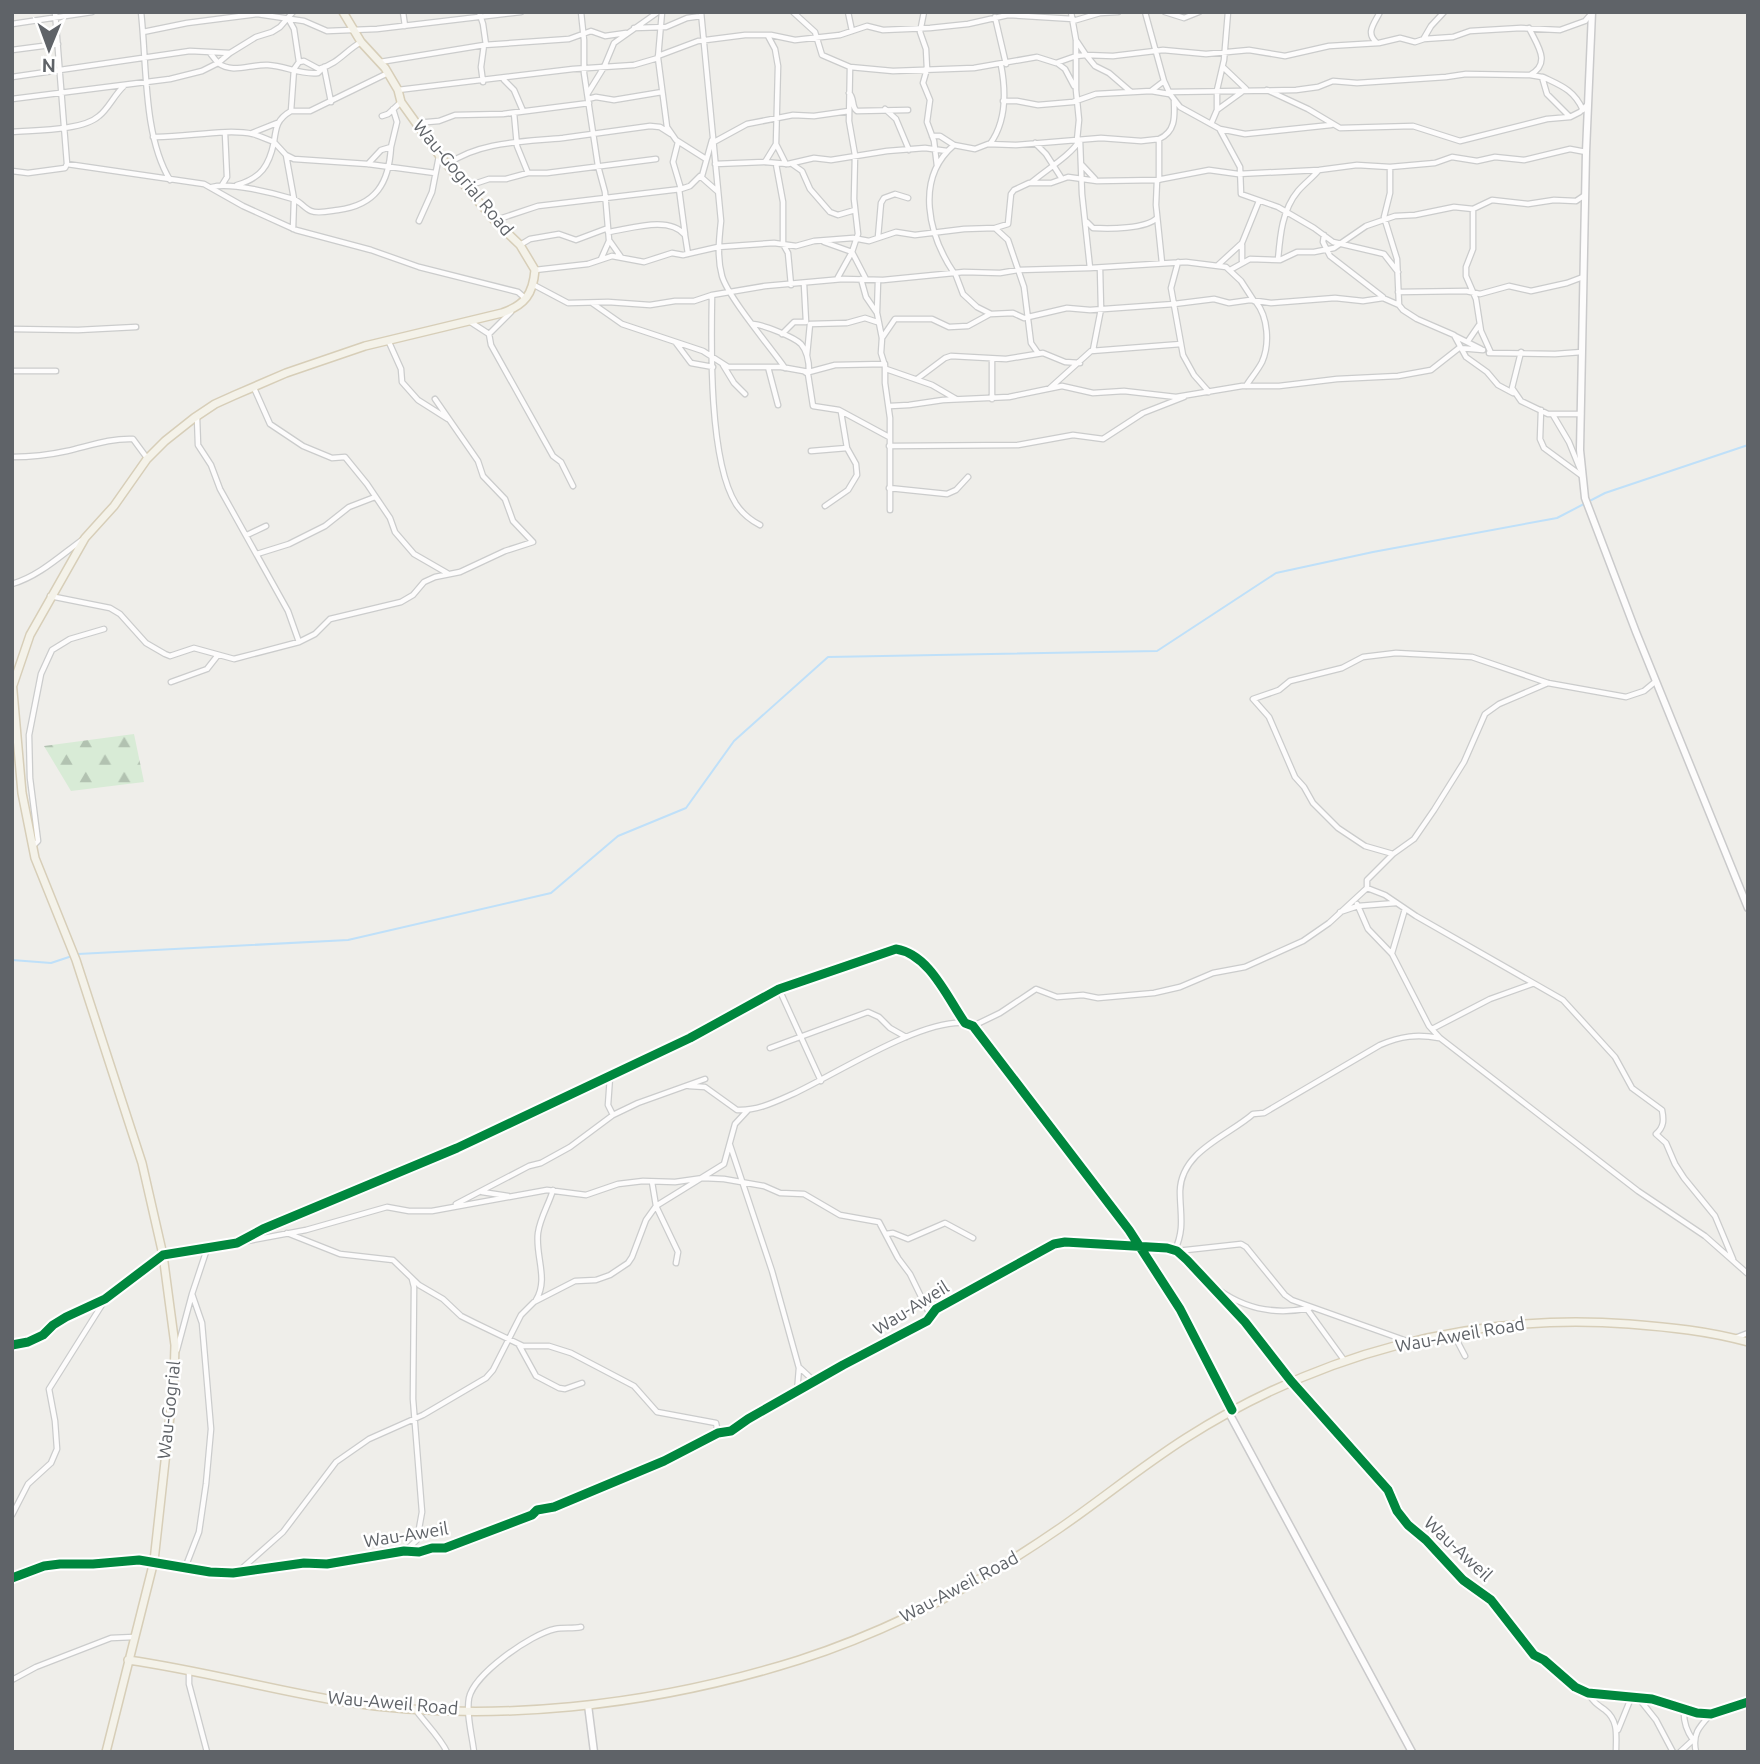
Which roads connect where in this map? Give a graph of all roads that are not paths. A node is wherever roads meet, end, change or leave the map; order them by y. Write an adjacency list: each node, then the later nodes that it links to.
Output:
1 (92, 12): 22 (street)
2 (141, 12): 38 (street)
3 (292, 12): 28 (street)
4 (344, 12): 36 (main road, Wau-Gogrial Road)
5 (403, 12): 31 (street)
6 (521, 12): 24 (street)
7 (581, 12): 40 (street)
8 (660, 12): 32 (street); 33 (street)
9 (793, 12): 42 (street)
10 (848, 12): 37 (street)
11 (923, 12): 34 (street)
12 (1071, 12): 29 (street)
13 (1104, 12): 14 (street); 29 (street)
14 (1118, 12)
15 (1145, 12): 51 (street)
16 (1165, 12): 17 (street)
17 (1199, 12)
18 (1228, 12): 54 (street)
19 (1380, 12): 47 (street)
20 (1444, 12): 43 (street)
21 (1592, 12): 35 (street); 99 (street)
22 (55, 14): 30 (street); 48 (street)
23 (237, 14): 28 (street); 38 (street)
24 (480, 14): 31 (street); 49 (street)
25 (701, 14): 32 (street); 44 (street)
26 (1011, 14): 27 (street); 29 (street)
27 (995, 18): 34 (street); 63 (street)
28 (288, 19): 36 (street); 53 (street); 59 (street)
29 (1073, 20): 45 (street)
30 (12, 24)
31 (405, 26): 36 (street)
32 (663, 27): 33 (street); 58 (street)
33 (634, 28): 39 (street)
34 (921, 28): 37 (street); 70 (street)
35 (1528, 28): 43 (street); 73 (street)
36 (355, 30): 46 (main road, Wau-Gogrial Road)
37 (852, 31): 42 (street)
38 (143, 32): 56 (street)
39 (625, 33): 40 (street); 65 (street)
40 (584, 34): 49 (street); 68 (street)
41 (768, 35): 42 (street); 44 (street); 111 (street)
42 (818, 37): 66 (street)
43 (1424, 39): 47 (street)
44 (704, 40): 58 (street); 123 (street)
45 (1076, 40): 55 (street); 57 (street)
46 (361, 42): 60 (main road, Wau-Gogrial Road); 64 (street)
47 (1377, 43): 54 (street)
48 (58, 44): 50 (street); 71 (street)
49 (485, 45): 60 (street); 77 (street)
50 (12, 50)
51 (1155, 50): 54 (street); 55 (street); 78 (street)
52 (209, 52): 53 (street); 56 (street); 61 (street)
53 (230, 53): 61 (street)
54 (1224, 53): 67 (street)
55 (1086, 55): 57 (street); 88 (street)
56 (146, 56): 71 (street); 79 (street)
57 (1076, 56): 62 (street); 83 (street)
58 (658, 57): 65 (street); 87 (street)
59 (299, 62): 64 (street); 69 (street)
60 (380, 62): 72 (main road, Wau-Gogrial Road)
61 (218, 63): 69 (street); 79 (street)
62 (1056, 63): 63 (street); 83 (street)
63 (1004, 64): 70 (street); 95 (street)
64 (324, 67): 69 (street); 97 (street)
65 (603, 67): 68 (street); 92 (street)
66 (850, 67): 70 (street); 89 (street)
67 (1223, 67): 81 (street); 84 (street)
68 (584, 68): 76 (street); 92 (street)
69 (294, 69): 105 (street)
70 (927, 69): 124 (street)
71 (61, 71): 74 (street); 91 (street)
72 (388, 73): 82 (main road, Wau-Gogrial Road); 97 (street)
73 (1530, 75): 75 (street); 85 (street)
74 (12, 77)
75 (1542, 77): 104 (street); 110 (street)
76 (502, 79): 77 (street); 106 (street)
77 (483, 82): 82 (street)
78 (1164, 82): 86 (street); 90 (street)
79 (147, 83): 80 (street); 125 (street)
80 (124, 86): 91 (street); 116 (street)
81 (1246, 89): 84 (street); 85 (street); 103 (street)
82 (398, 90): 98 (main road, Wau-Gogrial Road)
83 (1076, 90): 96 (street)
84 (1217, 90): 90 (street); 103 (street)
85 (1266, 90): 115 (street)
86 (1152, 91): 88 (street); 90 (street)
87 (662, 92): 92 (street); 122 (street)
88 (1131, 92): 96 (street)
89 (849, 93): 101 (street); 107 (street)
90 (1169, 93): 94 (street)
91 (63, 94): 93 (street); 116 (street)
92 (588, 99): 106 (street); 121 (street)
93 (12, 100)
94 (1174, 100): 114 (street); 126 (street)
95 (1003, 101): 96 (street); 134 (street)
96 (1077, 101): 127 (street)
97 (331, 102): 105 (street)
98 (401, 102): 100 (street); 113 (main road, Wau-Gogrial Road)
99 (1589, 103): 104 (street); 140 (street)
100 (393, 109): 109 (street); 136 (street)
101 (885, 110): 102 (street); 138 (street)
102 (908, 110)
103 (1217, 110): 114 (street)
104 (1583, 110): 110 (street)
105 (291, 111): 112 (street)
106 (523, 111): 108 (street)
107 (849, 111): 111 (street); 143 (street)
108 (514, 113): 113 (street); 131 (street)
109 (382, 116)
110 (1570, 117): 115 (street)
111 (776, 120): 130 (street); 133 (street)
112 (277, 122): 120 (street); 129 (street)
113 (416, 123): 142 (main road, Wau-Gogrial Road)
114 (1211, 124): 117 (street)
115 (1332, 125): 117 (street)
116 (65, 127): 118 (street); 147 (street)
117 (1220, 129): 163 (street)
118 (12, 132)
119 (225, 133): 120 (street); 125 (street); 171 (street)
120 (251, 134): 129 (street)
121 (594, 134): 122 (street); 131 (street); 155 (street)
122 (671, 134): 128 (street)
123 (713, 135): 130 (street); 145 (street)
124 (932, 136): 135 (street); 137 (street)
125 (153, 137): 168 (street)
126 (1159, 139): 127 (street); 167 (street)
127 (1079, 140): 132 (street); 152 (street); 153 (street)
128 (678, 141): 145 (street); 175 (street)
129 (274, 142): 141 (street); 172 (street)
130 (714, 142): 149 (street)
131 (516, 143): 154 (street); 162 (street)
132 (1034, 143): 134 (street); 152 (street)
133 (776, 144): 146 (street); 151 (street)
134 (990, 144): 135 (street)
135 (954, 145): 139 (street)
136 (391, 147): 148 (street); 158 (street)
137 (936, 149): 138 (street); 139 (street); 156 (street)
138 (909, 150): 143 (street)
139 (947, 151): 156 (street)
140 (1586, 152): 157 (street); 177 (street)
141 (286, 155): 148 (street); 180 (street)
142 (439, 155): 154 (main road, Wau-Gogrial Road); 161 (street)
143 (855, 157): 151 (street); 183 (street)
144 (656, 159): 155 (street)
145 (706, 159): 164 (street)
146 (765, 162): 149 (street); 150 (street)
147 (67, 164): 160 (street); 168 (street)
148 (368, 164): 158 (street)
149 (715, 164): 176 (street)
150 (776, 164): 151 (street); 204 (street)
151 (789, 164): 183 (street)
152 (1053, 164): 165 (street); 170 (street)
153 (1082, 164): 166 (street); 169 (street)
154 (447, 165): 173 (main road, Wau-Gogrial Road)
155 (598, 166): 162 (street); 178 (street)
156 (937, 166): 195 (street)
157 (1390, 167): 159 (street); 187 (street)
158 (390, 168): 161 (street); 180 (street)
159 (1319, 170): 163 (street); 184 (street)
160 (12, 171)
161 (435, 173): 188 (street)
162 (528, 173): 173 (street)
163 (1241, 174): 167 (street); 181 (street)
164 (702, 176): 175 (street); 176 (street)
165 (1062, 178): 166 (street); 170 (street)
166 (1081, 180): 169 (street); 185 (street)
167 (1158, 180): 169 (street); 186 (street)
168 (171, 181): 174 (street)
169 (1097, 181)
170 (1031, 183): 191 (street)
171 (222, 185): 172 (street); 174 (street)
172 (236, 185): 180 (street)
173 (468, 186): 189 (main road, Wau-Gogrial Road)
174 (212, 187): 192 (street)
175 (680, 189): 178 (street); 196 (street)
176 (718, 192): 206 (street)
177 (1585, 195): 182 (street); 224 (street)
178 (606, 197): 189 (street); 193 (street)
179 (908, 198): 198 (street)
180 (294, 199): 192 (street)
181 (1259, 201): 184 (street); 202 (street)
182 (1473, 209): 187 (street); 233 (street)
183 (855, 210): 199 (street)
184 (1286, 213): 197 (street); 211 (street)
185 (1085, 216): 190 (street); 217 (street)
186 (1157, 218): 190 (street); 194 (street)
187 (1385, 220): 205 (street); 223 (street)
188 (419, 221)
189 (495, 221): 203 (main road, Wau-Gogrial Road)
190 (1147, 224): 194 (street)
191 (995, 228): 195 (street); 220 (street)
192 (293, 229): 236 (street)
193 (608, 230): 196 (street); 200 (street); 203 (street)
194 (1158, 230): 215 (street)
195 (934, 233): 198 (street); 222 (street)
196 (685, 235): 209 (street)
197 (1324, 235): 205 (street); 207 (street)
198 (878, 237): 199 (street)
199 (856, 238): 201 (street); 208 (street)
200 (609, 240): 210 (street); 212 (street)
201 (820, 241): 204 (street); 208 (street)
202 (1242, 243): 213 (street); 216 (street)
203 (520, 244): 219 (main road, Wau-Gogrial Road)
204 (783, 244): 206 (street); 230 (street)
205 (1342, 244): 207 (street); 223 (street)
206 (718, 247): 209 (street); 231 (street)
207 (1326, 250): 211 (street); 235 (street)
208 (852, 252): 225 (street); 226 (street)
209 (688, 254): 210 (street)
210 (625, 259): 212 (street)
211 (1278, 260): 213 (street)
212 (597, 261): 219 (street)
213 (1242, 261): 221 (street)
214 (1178, 262): 215 (street); 216 (street); 239 (street)
215 (1162, 263): 218 (street)
216 (1218, 265): 221 (street)
217 (1090, 268): 218 (street); 220 (street)
218 (1100, 268): 242 (street)
219 (535, 270): 229 (main road)
220 (1018, 270): 222 (street); 245 (street)
221 (1230, 270): 237 (street)
222 (955, 273): 227 (street); 244 (street)
223 (1398, 273): 232 (street)
224 (1584, 277): 233 (street); 266 (street)
225 (864, 279): 226 (street); 227 (street); 243 (street)
226 (836, 280): 228 (street)
227 (878, 281): 243 (street)
228 (804, 284): 230 (street); 248 (street)
229 (534, 285): 236 (main road); 238 (street)
230 (791, 285): 231 (street)
231 (731, 292): 234 (street); 249 (street)
232 (1398, 292): 233 (street); 240 (street)
233 (1473, 293): 250 (street)
234 (712, 295): 238 (street); 270 (street)
235 (1383, 298): 237 (street); 240 (street)
236 (526, 299): 241 (main road)
237 (1255, 301): 239 (street); 283 (street)
238 (592, 302): 259 (street)
239 (1174, 304): 242 (street); 261 (street)
240 (1399, 305): 255 (street)
241 (514, 309): 246 (main road); 253 (street)
242 (1101, 309): 245 (street); 264 (street)
243 (877, 313): 247 (street)
244 (991, 314): 245 (street); 256 (street)
245 (1028, 318): 260 (street)
246 (471, 320): 253 (street); 257 (main road)
247 (877, 321): 248 (street); 256 (street)
248 (807, 323): 254 (street); 269 (street)
249 (753, 324): 254 (street); 278 (street)
250 (1480, 324): 258 (street); 268 (street)
251 (136, 327): 252 (street)
252 (12, 329)
253 (489, 334): 309 (street)
254 (782, 334): 269 (street)
255 (1454, 335): 258 (street); 262 (street)
256 (881, 338): 275 (street)
257 (388, 341): 284 (main road); 300 (street)
258 (1468, 341): 263 (street)
259 (676, 343): 270 (street); 277 (street)
260 (1031, 343): 267 (street); 271 (street)
261 (1181, 344): 264 (street); 286 (street)
262 (1459, 348): 263 (street); 283 (street); 287 (street)
263 (1483, 350): 268 (street)
264 (1093, 351): 273 (street)
265 (1521, 352): 266 (street); 268 (street); 287 (street)
266 (1582, 352): 297 (street)
267 (1038, 353): 271 (street); 273 (street)
268 (1491, 353)
269 (807, 355): 281 (street)
270 (712, 357): 274 (street); 277 (street)
271 (1026, 357): 272 (street)
272 (992, 359): 282 (street); 292 (street)
273 (1080, 363): 285 (street)
274 (723, 365): 276 (street); 288 (street)
275 (885, 366): 281 (street); 282 (street); 294 (street)
276 (768, 367): 278 (street); 293 (street)
277 (713, 368): 314 (street)
278 (785, 368): 281 (street)
279 (12, 371): 280 (street)
280 (55, 371)
281 (807, 372): 296 (street)
282 (917, 379): 291 (street)
283 (1246, 386): 286 (street)
284 (254, 388): 299 (main road); 311 (street)
285 (1048, 390): 289 (street); 292 (street)
286 (1209, 393): 289 (street)
287 (1513, 393): 295 (street)
288 (745, 394)
289 (1185, 396): 302 (street)
290 (435, 399): 300 (street)
291 (957, 399): 292 (street); 294 (street)
292 (992, 399)
293 (778, 405)
294 (890, 406): 301 (street)
295 (1541, 409): 298 (street); 307 (street)
296 (841, 411): 301 (street); 303 (street)
297 (1581, 414): 298 (street); 307 (street)
298 (1552, 415): 307 (street)
299 (197, 417): 306 (main road); 316 (street)
300 (452, 422): 319 (street)
301 (889, 437): 302 (street)
302 (889, 446): 310 (street)
303 (847, 448): 304 (street); 312 (street)
304 (811, 451)
305 (12, 457): 306 (street)
306 (148, 459): 317 (main road)
307 (1583, 476): 326 (street)
308 (968, 477): 310 (street)
309 (573, 486)
310 (889, 488): 313 (street)
311 (375, 496): 318 (street); 319 (street)
312 (825, 506)
313 (890, 510)
314 (760, 525)
315 (266, 526): 316 (street)
316 (247, 535): 318 (street)
317 (85, 538): 320 (street); 321 (main road)
318 (257, 554): 323 (street)
319 (447, 573): 323 (street)
320 (12, 584)
321 (50, 596): 324 (street); 329 (main road)
322 (104, 629): 331 (street)
323 (299, 642): 324 (street)
324 (218, 655): 327 (street)
325 (12, 680): 329 (main road)
326 (1657, 681): 328 (street); 337 (street)
327 (171, 682)
328 (1548, 683): 332 (street); 332 (street)
329 (13, 686): 330 (main road)
330 (15, 752): 331 (main road)
331 (33, 846): 372 (main road, Wau-Gogrial)
332 (1393, 854): 333 (street)
333 (1367, 888): 334 (street); 335 (street)
334 (1355, 897): 336 (street); 339 (street)
335 (1397, 903): 336 (street); 338 (street)
336 (1358, 906): 339 (street); 340 (street)
337 (1748, 908)
338 (1405, 909): 340 (street); 341 (street)
339 (1340, 912): 344 (street)
340 (1392, 954): 345 (street)
341 (1533, 984): 345 (street); 373 (street)
342 (779, 989): 343 (street); 346 (street); 350 (street)
343 (965, 1023): 344 (street); 347 (street)
344 (973, 1026): 369 (street)
345 (1432, 1030): 348 (street)
346 (802, 1037): 347 (street); 349 (street); 352 (street)
347 (906, 1037): 352 (street)
348 (1440, 1038): 371 (street); 373 (street)
349 (770, 1048)
350 (610, 1076): 355 (street); 368 (street)
351 (705, 1079): 353 (street)
352 (821, 1081): 354 (street)
353 (689, 1086): 354 (street); 355 (street)
354 (748, 1110): 356 (street)
355 (613, 1115): 361 (street)
356 (730, 1144): 357 (street); 359 (street)
357 (703, 1178): 358 (street); 359 (street); 363 (street)
358 (652, 1181): 360 (street); 363 (street)
359 (743, 1183): 366 (street); 394 (street)
360 (553, 1190): 362 (street); 380 (street)
361 (481, 1192): 362 (street); 364 (street)
362 (509, 1196): 364 (street)
363 (656, 1206): 374 (street); 380 (street)
364 (449, 1207): 365 (street)
365 (286, 1233): 368 (street); 376 (street)
366 (886, 1234): 367 (street); 382 (street)
367 (974, 1238)
368 (237, 1242): 370 (street)
369 (1140, 1248): 371 (street, Wau-Aweil); 382 (street, Wau-Aweil); 399 (street)
370 (207, 1249): 372 (street); 378 (street)
371 (1176, 1251): 377 (street, Wau-Aweil); 381 (street)
372 (163, 1255): 379 (street); 391 (main road, Wau-Gogrial)
373 (1734, 1259): 375 (street)
374 (676, 1263)
375 (1748, 1274)
376 (412, 1278): 385 (street); 400 (street)
377 (1210, 1283): 381 (street); 395 (street, Wau-Aweil)
378 (192, 1294): 391 (street); 405 (street)
379 (106, 1299): 390 (street); 402 (street)
380 (534, 1302): 385 (street)
381 (1309, 1308): 388 (street); 393 (street)
382 (930, 1315): 396 (street, Wau-Aweil)
383 (1452, 1332): 386 (main road, Wau-Aweil Road); 388 (main road, Wau-Aweil Road); 392 (street)
384 (1748, 1334): 386 (street)
385 (509, 1338): 387 (street); 400 (street)
386 (1735, 1338): 389 (main road, Wau-Aweil Road)
387 (516, 1341): 397 (street); 401 (street)
388 (1407, 1341): 393 (main road, Wau-Aweil Road)
389 (1748, 1342)
390 (12, 1345)
391 (175, 1356): 404 (main road, Wau-Gogrial)
392 (1465, 1356)
393 (1343, 1360): 395 (main road, Wau-Aweil Road)
394 (799, 1368): 396 (street); 398 (street)
395 (1291, 1381): 399 (main road, Wau-Aweil Road); 413 (street, Wau-Aweil)
396 (816, 1382): 398 (street, Wau-Aweil)
397 (582, 1383)
398 (797, 1393): 401 (street, Wau-Aweil)
399 (1230, 1411): 417 (main road, Wau-Aweil Road); 429 (street)
400 (415, 1418): 403 (street); 406 (street)
401 (718, 1433): 403 (street, Wau-Aweil)
402 (12, 1515)
403 (404, 1551): 406 (street, Wau-Aweil)
404 (154, 1561): 405 (street, Wau-Aweil); 407 (street, Wau-Aweil); 409 (main road, Wau-Gogrial)
405 (185, 1568): 406 (street, Wau-Aweil)
406 (239, 1572)
407 (12, 1578)
408 (581, 1627): 420 (street)
409 (135, 1637): 410 (main road, Wau-Gogrial); 412 (street)
410 (128, 1660): 411 (main road, Wau-Aweil Road); 424 (main road)
411 (189, 1671): 418 (main road, Wau-Aweil Road); 425 (street)
412 (12, 1681)
413 (1588, 1693): 414 (street, Wau-Aweil); 422 (street)
414 (1630, 1698): 415 (street, Wau-Aweil); 422 (street)
415 (1640, 1699): 419 (street, Wau-Aweil); 431 (street)
416 (1748, 1702): 421 (street, Wau-Aweil)
417 (588, 1705): 420 (main road, Wau-Aweil Road); 428 (street)
418 (414, 1708): 420 (main road, Wau-Aweil Road); 426 (street)
419 (1684, 1709): 421 (street, Wau-Aweil); 423 (street)
420 (469, 1710): 427 (street)
421 (1711, 1714): 423 (street)
422 (1617, 1731): 430 (street)
423 (1693, 1740): 432 (street); 433 (street)
424 (106, 1752)
425 (207, 1752)
426 (447, 1752)
427 (474, 1752)
428 (594, 1752)
429 (1412, 1752)
430 (1616, 1752)
431 (1673, 1752)
432 (1680, 1752)
433 (1696, 1752)

